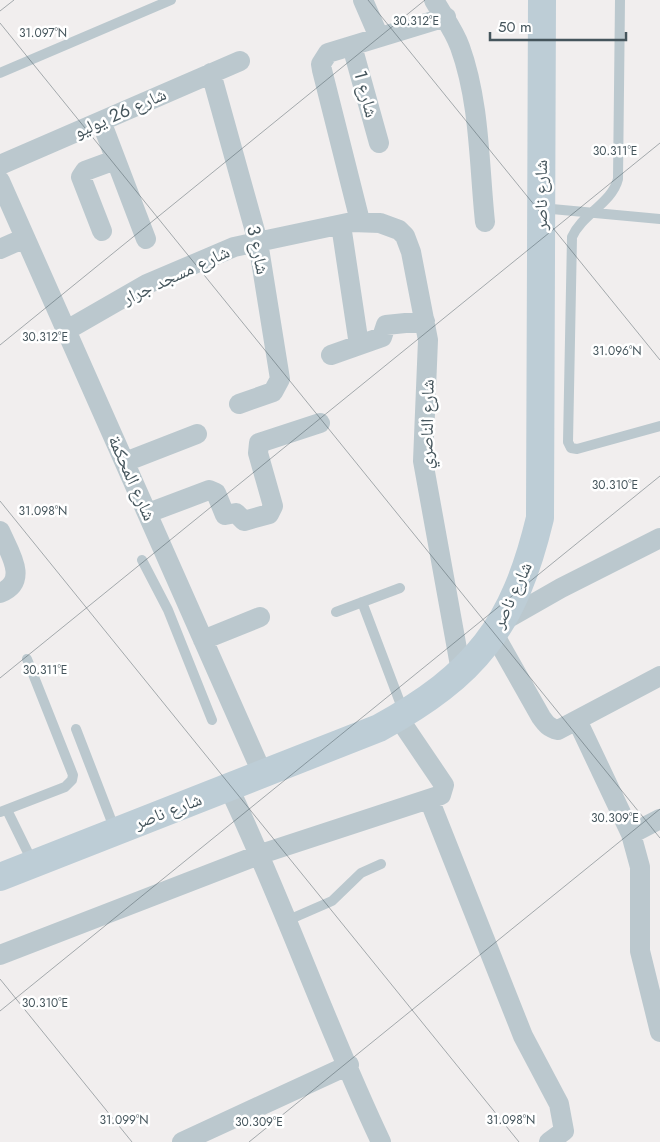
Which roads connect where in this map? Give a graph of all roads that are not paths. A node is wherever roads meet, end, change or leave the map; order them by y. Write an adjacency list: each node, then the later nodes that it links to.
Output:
1 (171, 0): 10 (lane)
2 (363, 0): 7 (street)
3 (434, 0): 6 (street)
4 (542, 0): 16 (street, شارع ناصر)
5 (620, 0): 17 (lane)
6 (446, 17): 7 (street); 19 (street)
7 (379, 37): 8 (street)
8 (352, 46): 13 (street, شارع 1); 20 (street)
9 (240, 61): 11 (street, شارع 26 يوليو)
10 (0, 73)
11 (211, 73): 12 (street, شارع 26 يوليو); 25 (street, شارع 3)
12 (101, 121): 14 (street); 15 (street, شارع 26 يوليو)
13 (379, 142)
14 (115, 160): 21 (street); 24 (street)
15 (2, 165): 23 (street, شارع المحكمة)
16 (541, 208): 17 (lane); 47 (street, شارع ناصر)
17 (589, 214): 18 (lane); 33 (lane)
18 (660, 219)
19 (485, 222)
20 (351, 223): 22 (street, شارع مسجد جرار); 25 (street, شارع مسجد جرار); 29 (street)
21 (102, 231)
22 (405, 236): 27 (street, شارع الناصري)
23 (25, 238): 26 (street); 28 (street, شارع المحكمة)
24 (146, 239)
25 (258, 242): 28 (street, شارع مسجد جرار); 31 (street, شارع 3)
26 (0, 249)
27 (425, 321): 29 (street); 50 (street, شارع الناصري)
28 (67, 330): 35 (street, شارع المحكمة)
29 (360, 345): 30 (street)
30 (331, 354)
31 (239, 404)
32 (320, 422): 36 (street)
33 (660, 426)
34 (197, 434): 35 (street)
35 (125, 462): 36 (street, شارع المحكمة)
36 (148, 513): 40 (street, شارع المحكمة)
37 (0, 531): 43 (street)
38 (660, 538): 47 (street)
39 (142, 560): 41 (lane)
40 (172, 568): 41 (lane); 48 (street, شارع المحكمة)
41 (151, 577): 53 (lane)
42 (400, 588): 44 (lane)
43 (0, 593)
44 (362, 602): 45 (lane); 52 (lane)
45 (336, 612)
46 (260, 617): 48 (street)
47 (498, 628): 50 (street, شارع ناصر); 54 (street)
48 (203, 640): 56 (street, شارع المحكمة)
49 (27, 659): 59 (lane)
50 (461, 671): 52 (street, شارع ناصر)
51 (660, 676): 54 (street)
52 (401, 715): 56 (street, شارع ناصر); 58 (street)
53 (212, 720)
54 (577, 720): 62 (street)
55 (76, 728): 61 (lane)
56 (263, 775): 57 (street, شارع ناصر)
57 (229, 788): 61 (street, شارع ناصر); 63 (street)
58 (429, 799): 63 (street); 71 (street)
59 (3, 811): 64 (lane)
60 (660, 818): 62 (street)
61 (116, 832): 64 (street, شارع ناصر)
62 (631, 834): 69 (street)
63 (260, 854): 67 (street); 68 (street)
64 (33, 864): 66 (street, شارع ناصر)
65 (380, 864): 67 (lane)
66 (0, 877)
67 (286, 921): 70 (street)
68 (0, 954)
69 (660, 1032)
70 (348, 1065): 72 (street); 73 (street)
71 (561, 1138)
72 (376, 1140)
73 (182, 1142)

